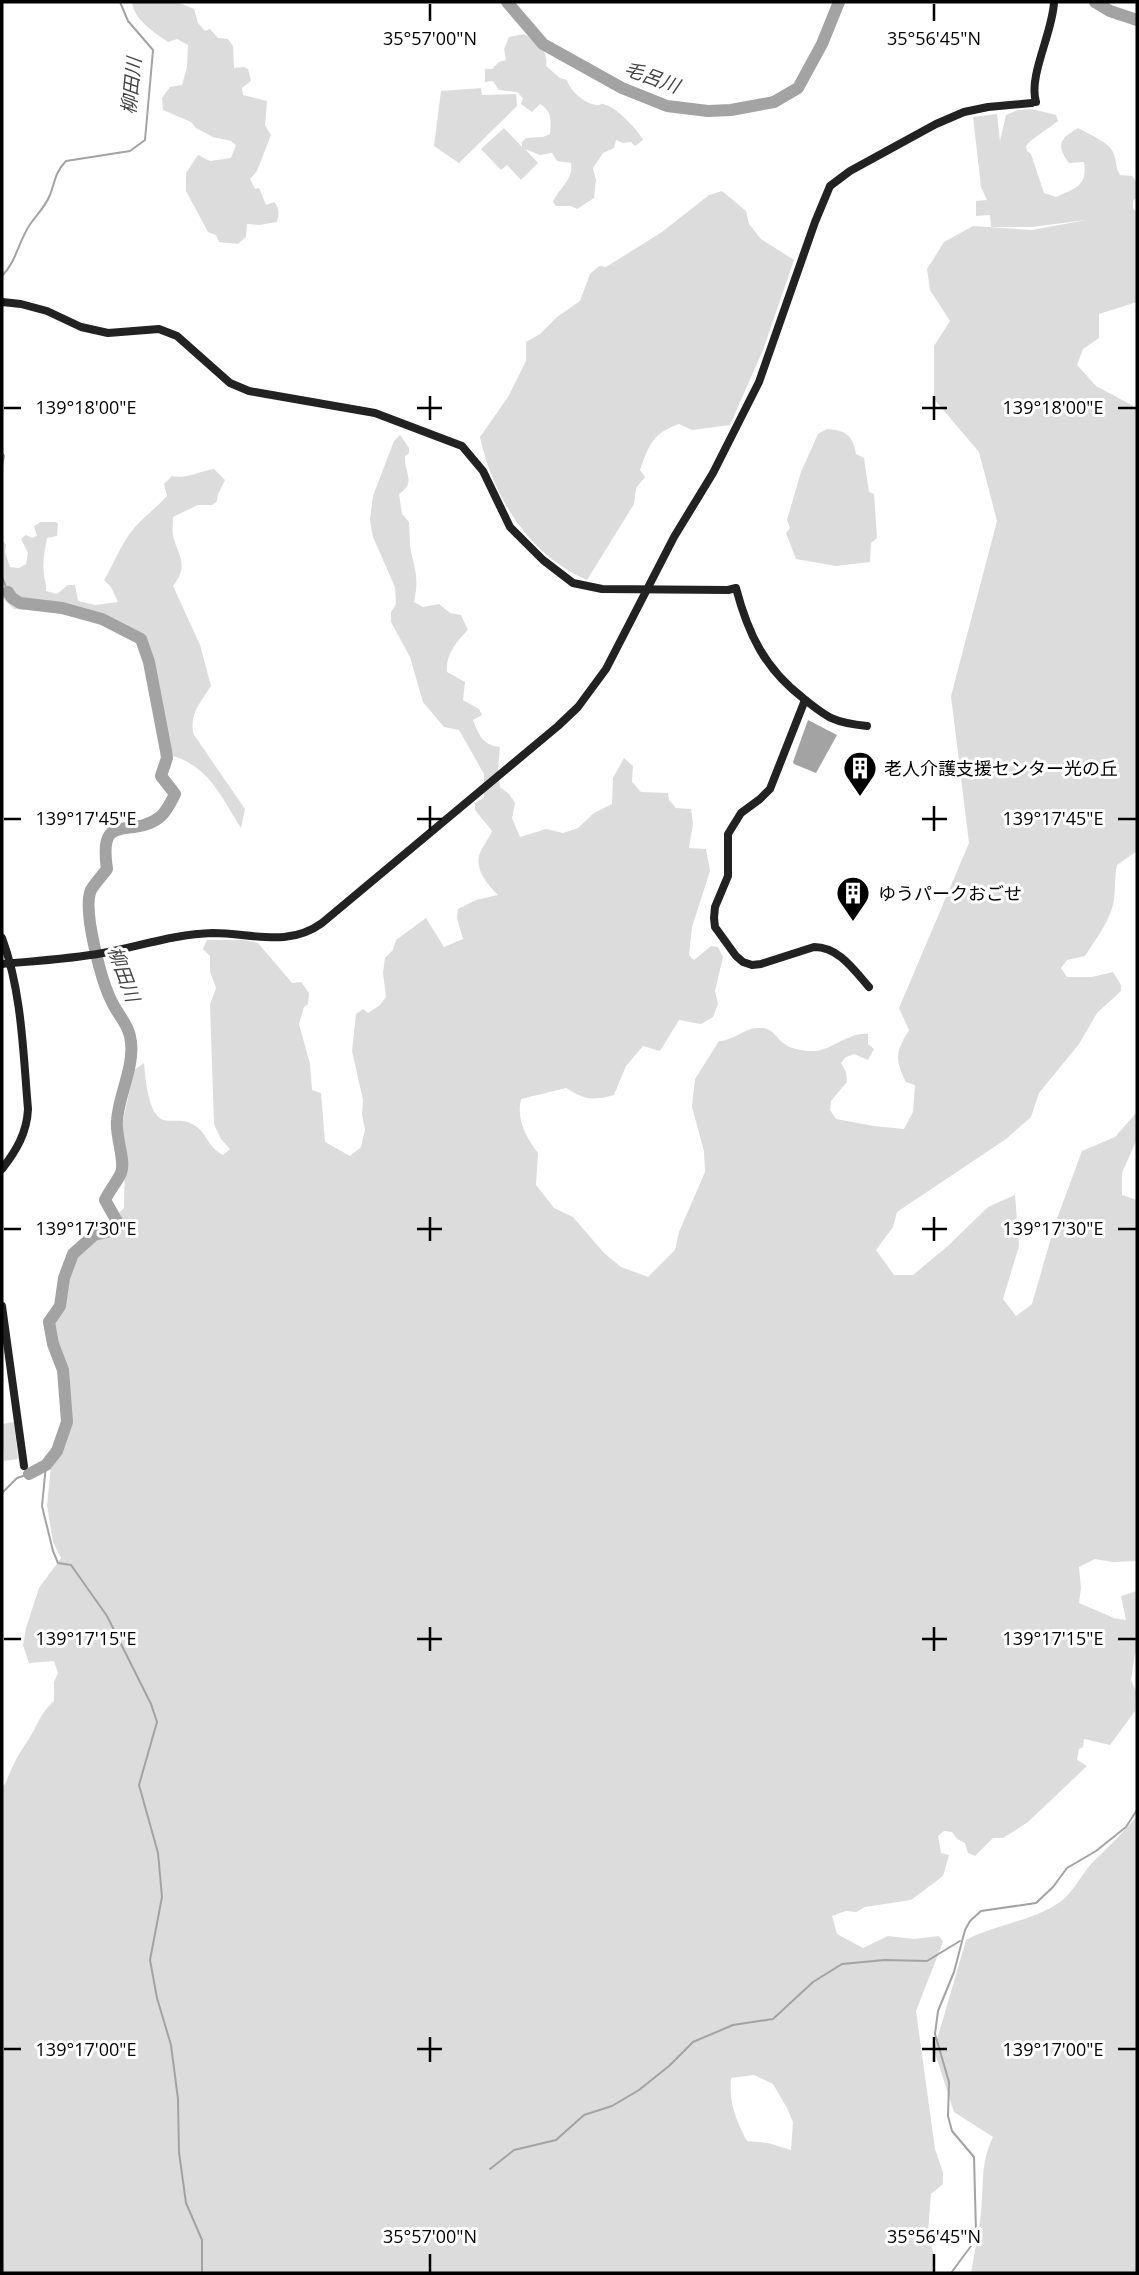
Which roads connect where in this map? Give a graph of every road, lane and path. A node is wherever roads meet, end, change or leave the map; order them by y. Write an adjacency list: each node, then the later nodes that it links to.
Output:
1 (1054, 2): 3 (street)
2 (2, 302): 3 (street)
3 (648, 588): 4 (street); 7 (street)
4 (805, 699): 5 (street); 8 (street)
5 (867, 726)
6 (2, 938): 7 (street)
7 (6, 964): 9 (street)
8 (869, 987)
9 (2, 1169)
10 (2, 1306): 11 (street)
11 (24, 1466)

